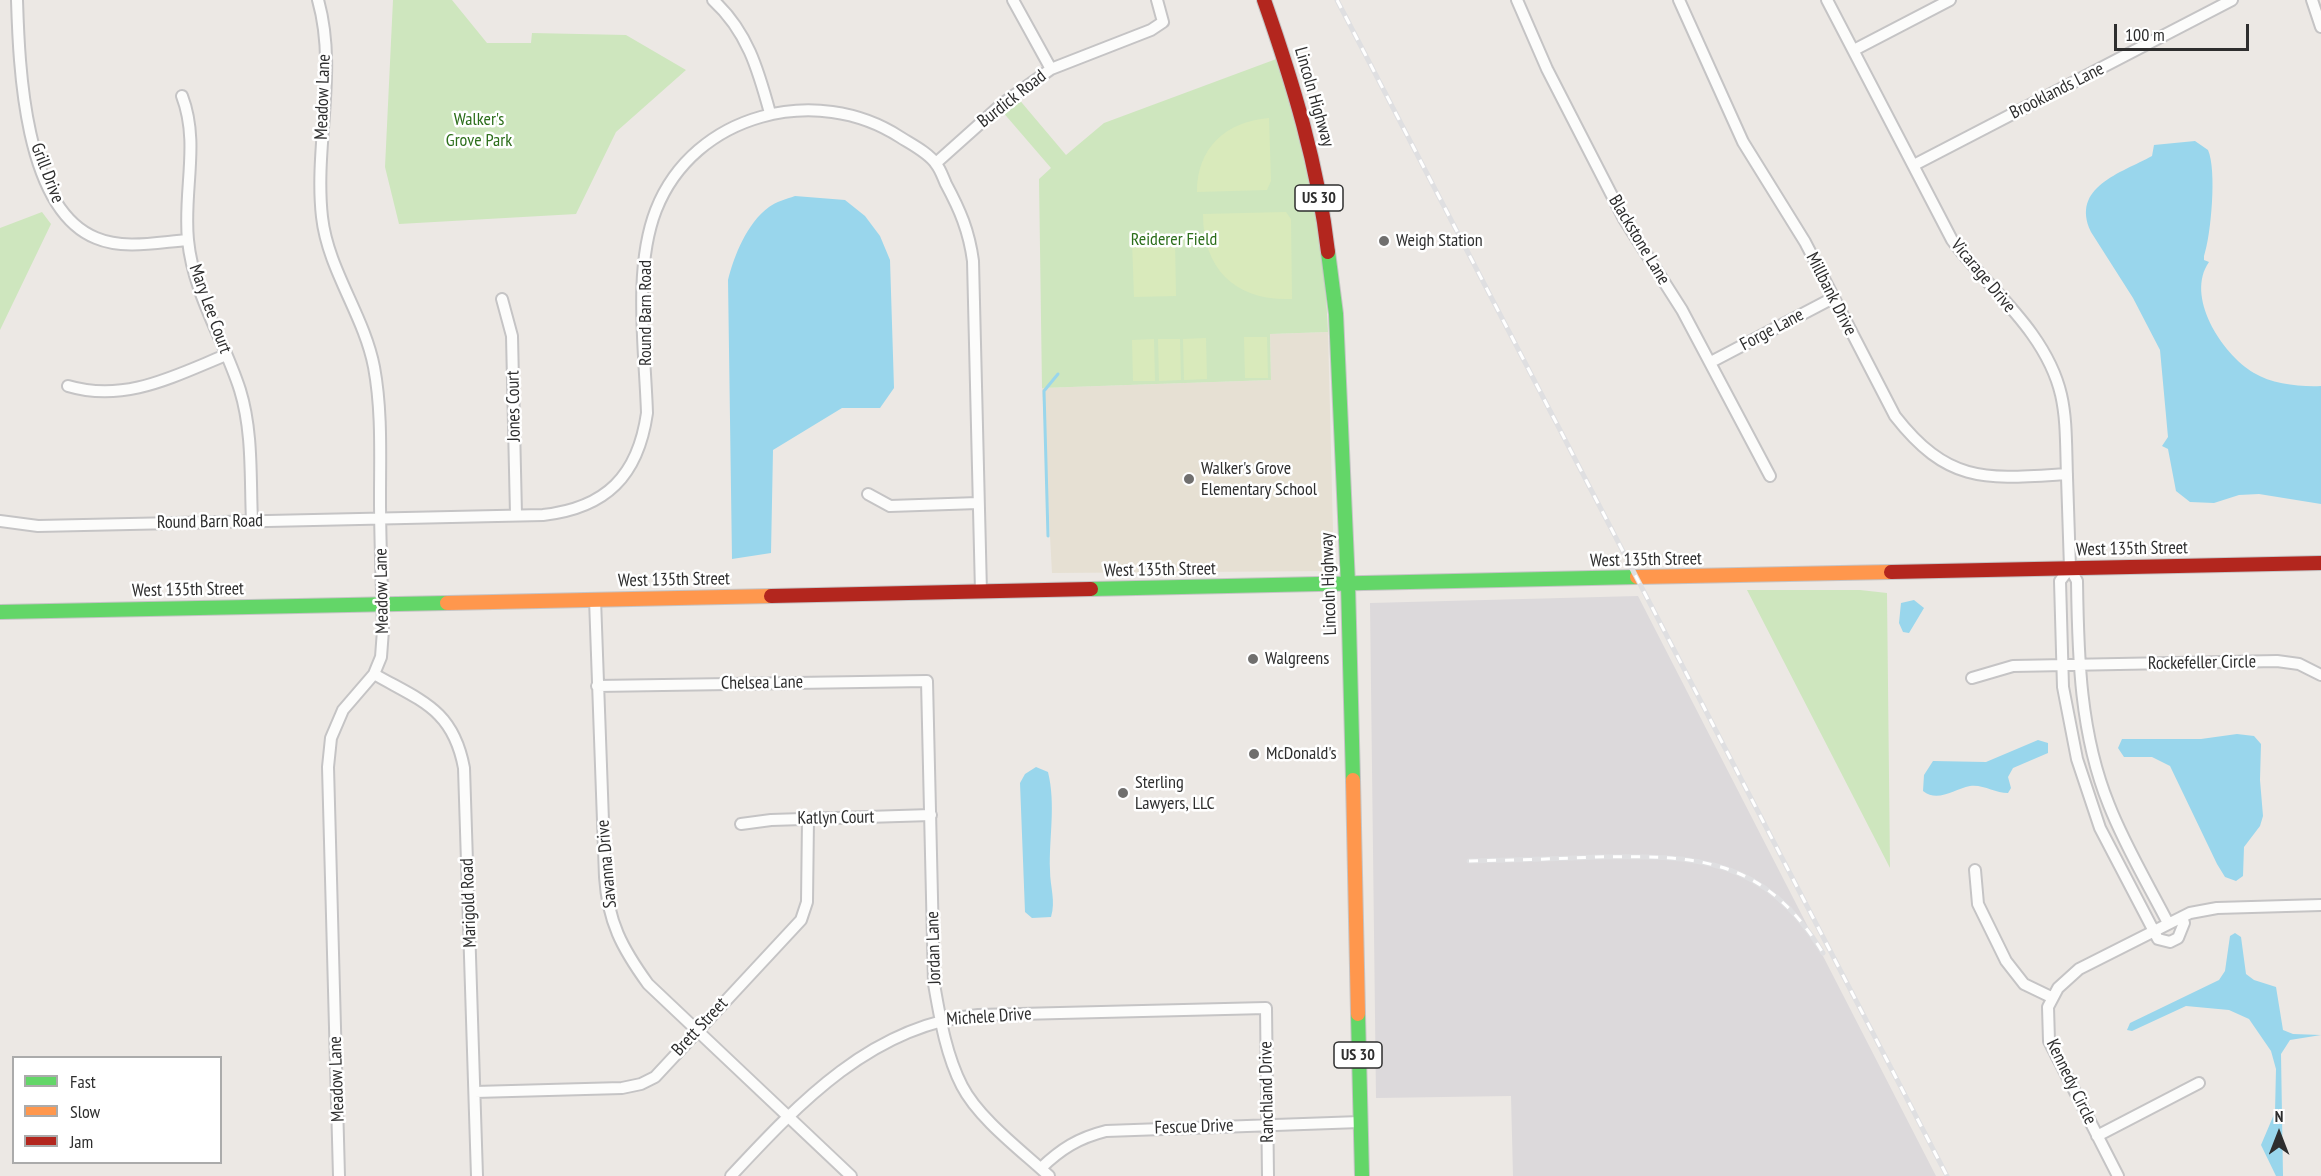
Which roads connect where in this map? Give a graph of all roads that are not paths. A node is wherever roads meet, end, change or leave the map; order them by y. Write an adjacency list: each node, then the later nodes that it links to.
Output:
1 (17, 0): 20 (street, Grill Drive)
2 (318, 0): 31 (street, Meadow Lane)
3 (713, 0): 17 (street)
4 (1013, 0): 15 (street)
5 (1157, 0): 15 (street, Burdick Road)
6 (1264, 0): 36 (street, Lincoln Highway / US 30)
7 (1517, 0): 24 (street, Blackstone Lane)
8 (1679, 0): 22 (street, Millbank Drive)
9 (1827, 0): 14 (street, Vicarage Drive)
10 (1950, 0): 14 (street)
11 (2232, 0): 19 (street, Brooklands Lane)
12 (2312, 0): 13 (street)
13 (2321, 27)
14 (1854, 50): 19 (street, Vicarage Drive)
15 (1051, 69): 18 (street, Burdick Road)
16 (182, 96): 20 (street, Mary Lee Court)
17 (770, 113): 18 (street, Round Barn Road); 30 (street, Round Barn Road)
18 (936, 163): 29 (street, Round Barn Road)
19 (1914, 165): 26 (street, Vicarage Drive)
20 (188, 240): 23 (street, Mary Lee Court)
21 (502, 298): 30 (street, Jones Court)
22 (1833, 298): 24 (street, Forge Lane); 26 (street, Millbank Drive)
23 (226, 355): 25 (street); 33 (street, Mary Lee Court)
24 (1711, 362): 27 (street, Blackstone Lane)
25 (68, 386)
26 (2067, 474): 35 (street, Vicarage Drive)
27 (1770, 476)
28 (868, 494): 29 (street)
29 (978, 503): 37 (street, Round Barn Road)
30 (516, 515): 31 (street, Round Barn Road)
31 (380, 517): 33 (street, Round Barn Road); 39 (street, Meadow Lane)
32 (0, 521): 33 (street, Round Barn Road)
33 (252, 521)
34 (2321, 563): 35 (street, West 135th Street)
35 (2070, 568): 36 (street, West 135th Street); 41 (street, Vicarage Drive); 42 (street, Vicarage Drive)
36 (1348, 584): 37 (street, West 135th Street); 69 (street, Lincoln Highway / US 30)
37 (981, 592): 38 (street, West 135th Street)
38 (595, 600): 39 (street, West 135th Street); 47 (street, Savanna Drive)
39 (382, 604): 40 (street, West 135th Street); 43 (street, Meadow Lane)
40 (0, 612)
41 (2080, 665): 42 (street, Rockefeller Circle); 44 (street, Rockefeller Circle); 48 (street, Vicarage Drive)
42 (2062, 666): 45 (street, Rockefeller Circle); 49 (street, Vicarage Drive)
43 (374, 674): 67 (street, Marigold Road); 73 (street, Meadow Lane)
44 (2321, 675)
45 (1972, 678)
46 (927, 681): 47 (street, Chelsea Lane); 52 (street, Jordan Lane)
47 (597, 686): 65 (street, Savanna Drive)
48 (2090, 740): 49 (street); 50 (street, Vicarage Drive)
49 (2073, 744): 51 (street, Vicarage Drive)
50 (2108, 804): 51 (street); 55 (street, Vicarage Drive)
51 (2093, 810): 56 (street, Vicarage Drive)
52 (931, 815): 53 (street, Katlyn Court); 64 (street, Jordan Lane)
53 (808, 819): 54 (street, Katlyn Court); 65 (street, Brett Street)
54 (741, 824)
55 (2130, 851): 56 (street); 60 (street, Vicarage Drive)
56 (2115, 859): 61 (street, Vicarage Drive)
57 (1975, 870): 62 (street)
58 (2321, 905): 59 (street)
59 (2182, 917): 60 (street); 61 (street)
60 (2168, 923): 61 (street)
61 (2152, 932): 62 (street)
62 (2051, 998): 71 (street, Kennedy Circle)
63 (1266, 1008): 64 (street, Michele Drive); 70 (street, Ranchland Drive)
64 (940, 1020): 68 (street, Michele Drive); 72 (street, Jordan Lane)
65 (697, 1030): 67 (street, Brett Street); 68 (street, Savanna Drive)
66 (2199, 1083): 71 (street)
67 (475, 1092): 74 (street, Marigold Road)
68 (787, 1116): 75 (street, Michele Drive); 76 (street, Savanna Drive)
69 (1360, 1122): 70 (street, Fescue Drive); 79 (street, Lincoln Highway / US 30)
70 (1267, 1124): 72 (street, Fescue Drive); 78 (street, Ranchland Drive)
71 (2097, 1136): 80 (street, Kennedy Circle)
72 (1041, 1168): 77 (street, Jordan Lane)
73 (339, 1176)
74 (477, 1176)
75 (731, 1176)
76 (851, 1176)
77 (1049, 1176)
78 (1268, 1176)
79 (1362, 1176)
80 (2118, 1176)

